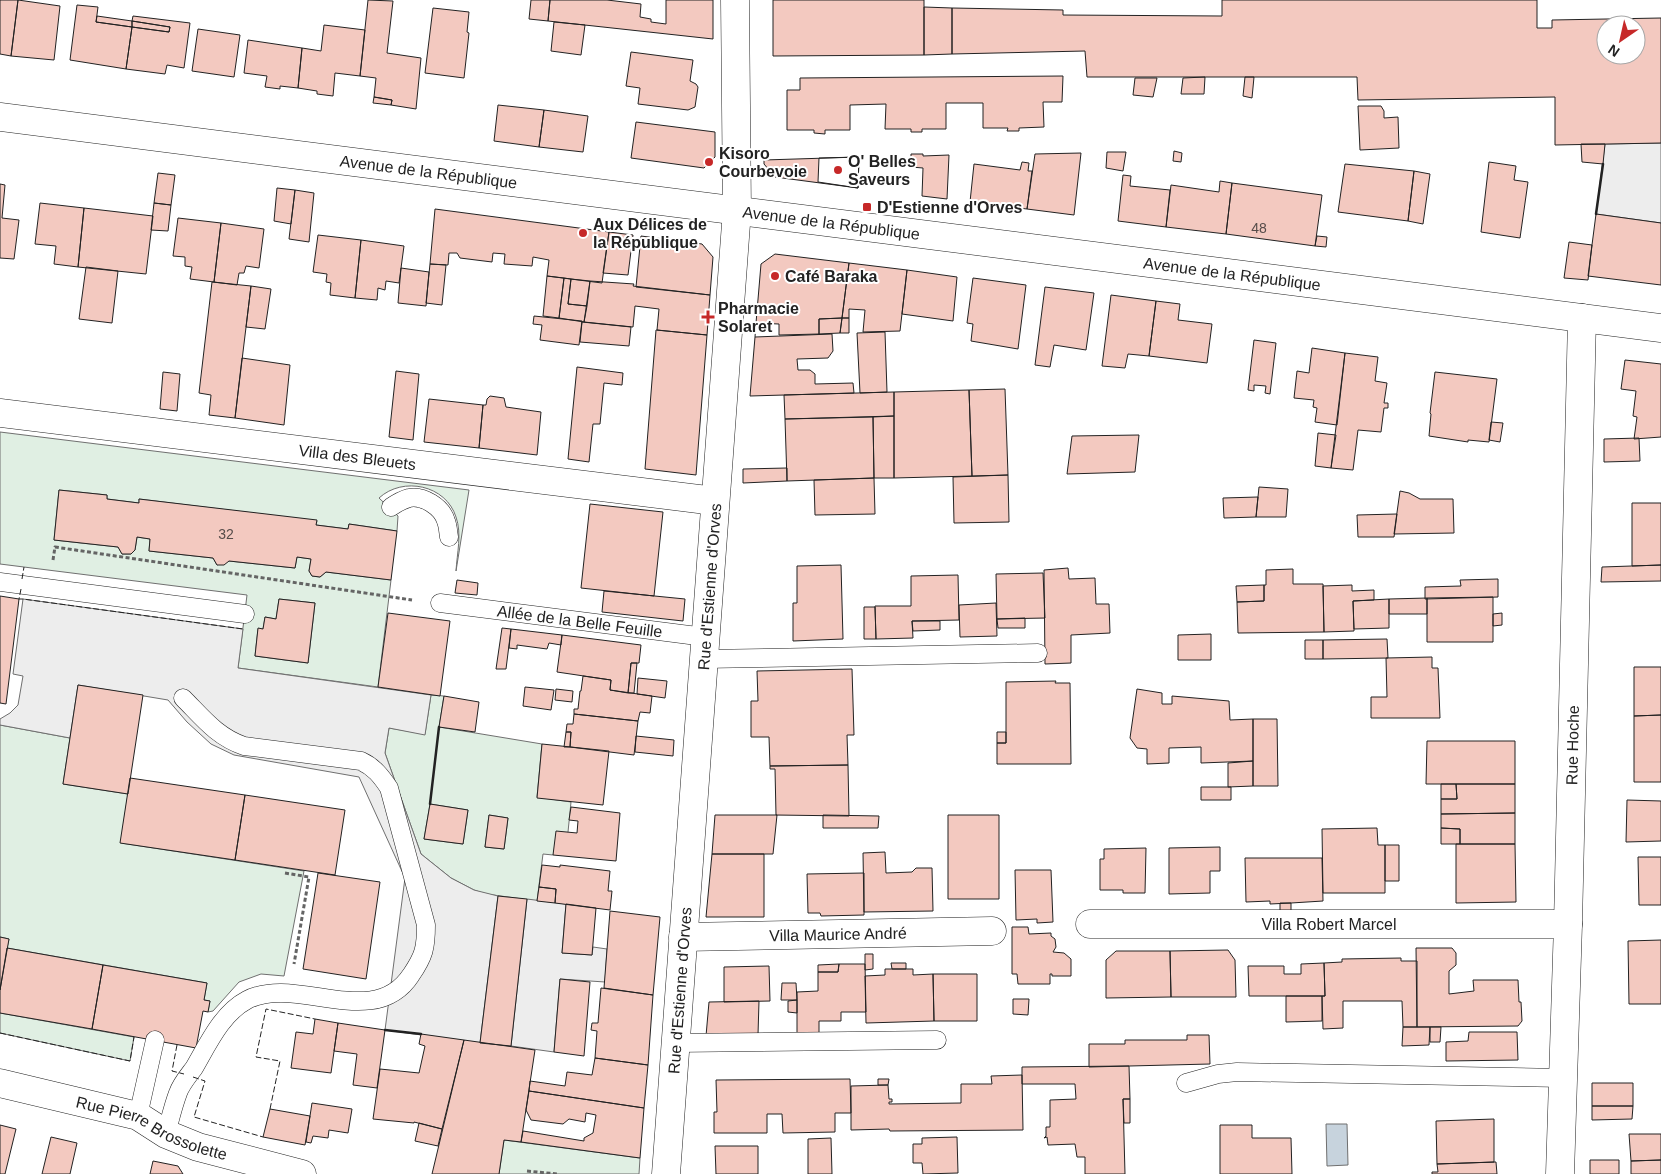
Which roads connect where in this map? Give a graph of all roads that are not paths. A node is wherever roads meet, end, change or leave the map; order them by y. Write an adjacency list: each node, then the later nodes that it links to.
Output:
1 (734, 0): 3 (street, Rue d'Estienne d'Orves)
2 (0, 117): 3 (street, Avenue de la République)
3 (737, 210): 4 (street, Avenue de la République); 7 (street, Rue d'Estienne d'Orves)
4 (1582, 318): 5 (street, Avenue de la République); 17 (street, Rue Hoche)
5 (1661, 328)
6 (0, 413): 7 (street, Villa des Bleuets)
7 (715, 501): 13 (street, Rue d'Estienne d'Orves)
8 (391, 507): 9 (lane)
9 (449, 537)
10 (0, 582): 12 (lane)
11 (448, 605): 13 (lane, Allée de la Belle Feuille)
12 (245, 614)
13 (704, 648): 14 (lane, Allée de la Belle Feuille); 19 (street, Rue d'Estienne d'Orves)
14 (1038, 653)
15 (183, 698): 27 (lane)
16 (1090, 924): 17 (street, Villa Robert Marcel)
17 (1568, 924): 23 (street, Rue Hoche)
18 (992, 932): 19 (street, Villa Maurice André)
19 (683, 938): 22 (street, Rue d'Estienne d'Orves)
20 (155, 1040): 26 (lane)
21 (937, 1040): 22 (lane)
22 (676, 1043): 30 (street, Rue d'Estienne d'Orves)
23 (1563, 1078): 25 (lane); 31 (street, Rue Hoche)
24 (0, 1083): 26 (street, Rue Pierre Brossolette)
25 (1186, 1083)
26 (138, 1116): 27 (street, Rue Pierre Brossolette)
27 (166, 1134): 28 (street, Rue Pierre Brossolette)
28 (224, 1164): 29 (street, Rue Pierre Brossolette)
29 (302, 1174)
30 (666, 1174)
31 (1560, 1174)

